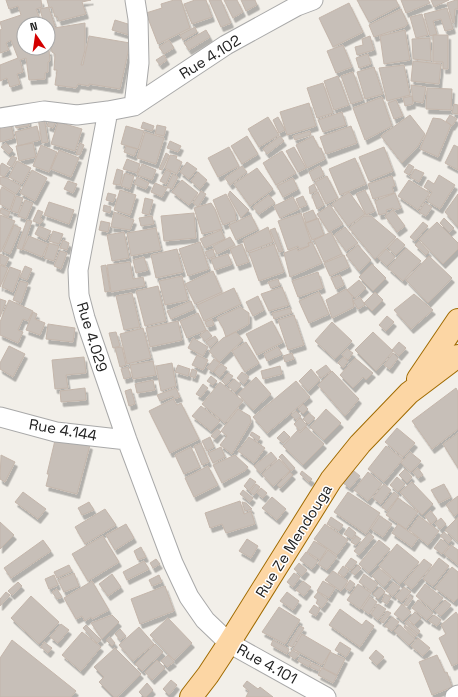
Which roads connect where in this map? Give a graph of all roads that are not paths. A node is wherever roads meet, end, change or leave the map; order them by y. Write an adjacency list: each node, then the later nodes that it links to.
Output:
1 (135, 0): 3 (street)
2 (313, 0): 3 (street, Rue 4.102)
3 (134, 106): 4 (street, Rue 4.102)
4 (108, 111): 5 (street); 10 (street, Rue 4.029)
5 (0, 118)
6 (458, 320): 8 (main road, Rue Ze Mendouga)
7 (458, 356): 8 (main road, Rue Ze Mendouga)
8 (409, 393): 11 (main road, Rue Ze Mendouga)
9 (0, 417): 10 (street, Rue 4.144)
10 (126, 440): 11 (street, Rue 4.029)
11 (229, 643): 13 (main road, Rue Ze Mendouga); 14 (street, Rue 4.101)
12 (458, 695): 15 (street)
13 (190, 697)
14 (326, 697)
15 (455, 697)

